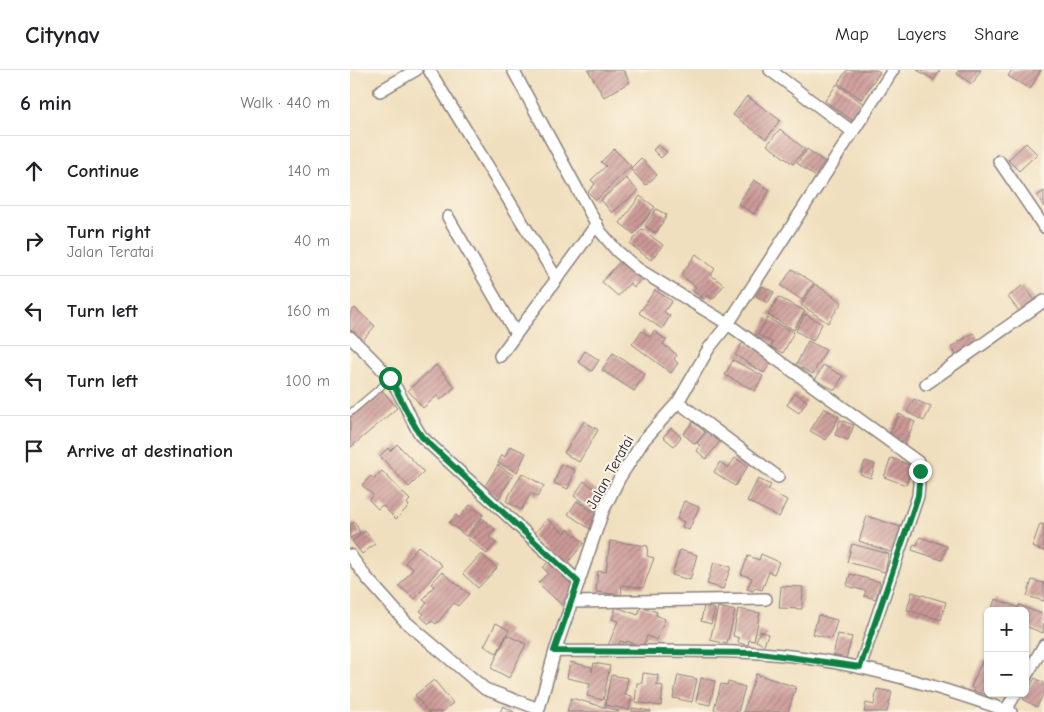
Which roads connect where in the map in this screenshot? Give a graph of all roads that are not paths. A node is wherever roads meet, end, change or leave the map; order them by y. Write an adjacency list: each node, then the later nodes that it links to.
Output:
1 (416, 70): 6 (street)
2 (429, 70): 12 (street)
3 (513, 70): 10 (street)
4 (770, 70): 7 (street)
5 (893, 70): 7 (street, Jalan Teratai)
6 (380, 91)
7 (853, 132): 14 (street, Jalan Teratai)
8 (999, 161): 11 (street)
9 (448, 217): 15 (street)
10 (596, 224): 12 (street); 14 (street)
11 (1044, 227)
12 (557, 279): 15 (street)
13 (1044, 301): 19 (street)
14 (728, 324): 20 (street, Jalan Teratai); 29 (street)
15 (516, 334): 17 (street)
16 (350, 337): 18 (street)
17 (500, 356)
18 (390, 378): 21 (lane); 24 (street)
19 (926, 384)
20 (678, 402): 22 (street); 24 (street, Jalan Teratai)
21 (350, 413)
22 (778, 477)
23 (350, 555): 32 (street)
24 (578, 582): 26 (street, Jalan Teratai)
25 (766, 599): 26 (street)
26 (571, 602): 28 (street, Jalan Teratai)
27 (1044, 645): 30 (street)
28 (554, 651): 29 (street); 32 (street, Jalan Teratai)
29 (860, 667): 33 (street)
30 (1029, 671)
31 (1014, 697): 33 (street)
32 (538, 710)
33 (1008, 711)

